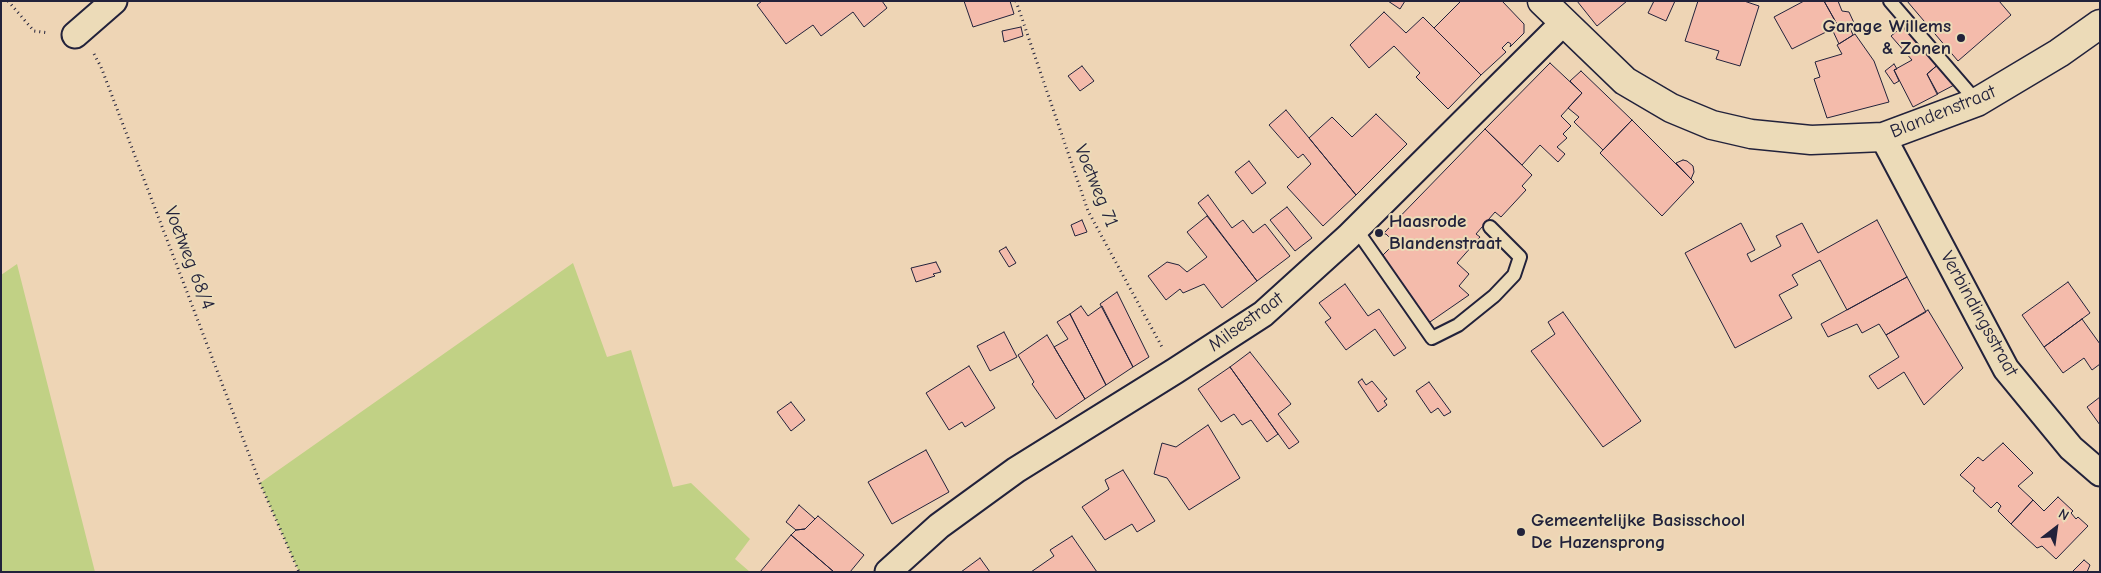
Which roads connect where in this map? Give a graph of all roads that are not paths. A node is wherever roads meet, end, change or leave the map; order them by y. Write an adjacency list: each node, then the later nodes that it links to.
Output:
1 (114, 1): 6 (street)
2 (1542, 1): 4 (street, Blandenstraat)
3 (1890, 1): 7 (lane)
4 (1564, 22): 8 (street, Blandenstraat); 10 (street, Milsestraat)
5 (2100, 24): 7 (street, Blandenstraat)
6 (75, 35)
7 (1977, 102): 8 (street, Blandenstraat)
8 (1883, 137): 11 (street, Verbindingsstraat)
9 (1490, 227): 10 (lane)
10 (1356, 229): 12 (street, Milsestraat)
11 (2100, 473)
12 (888, 572)

